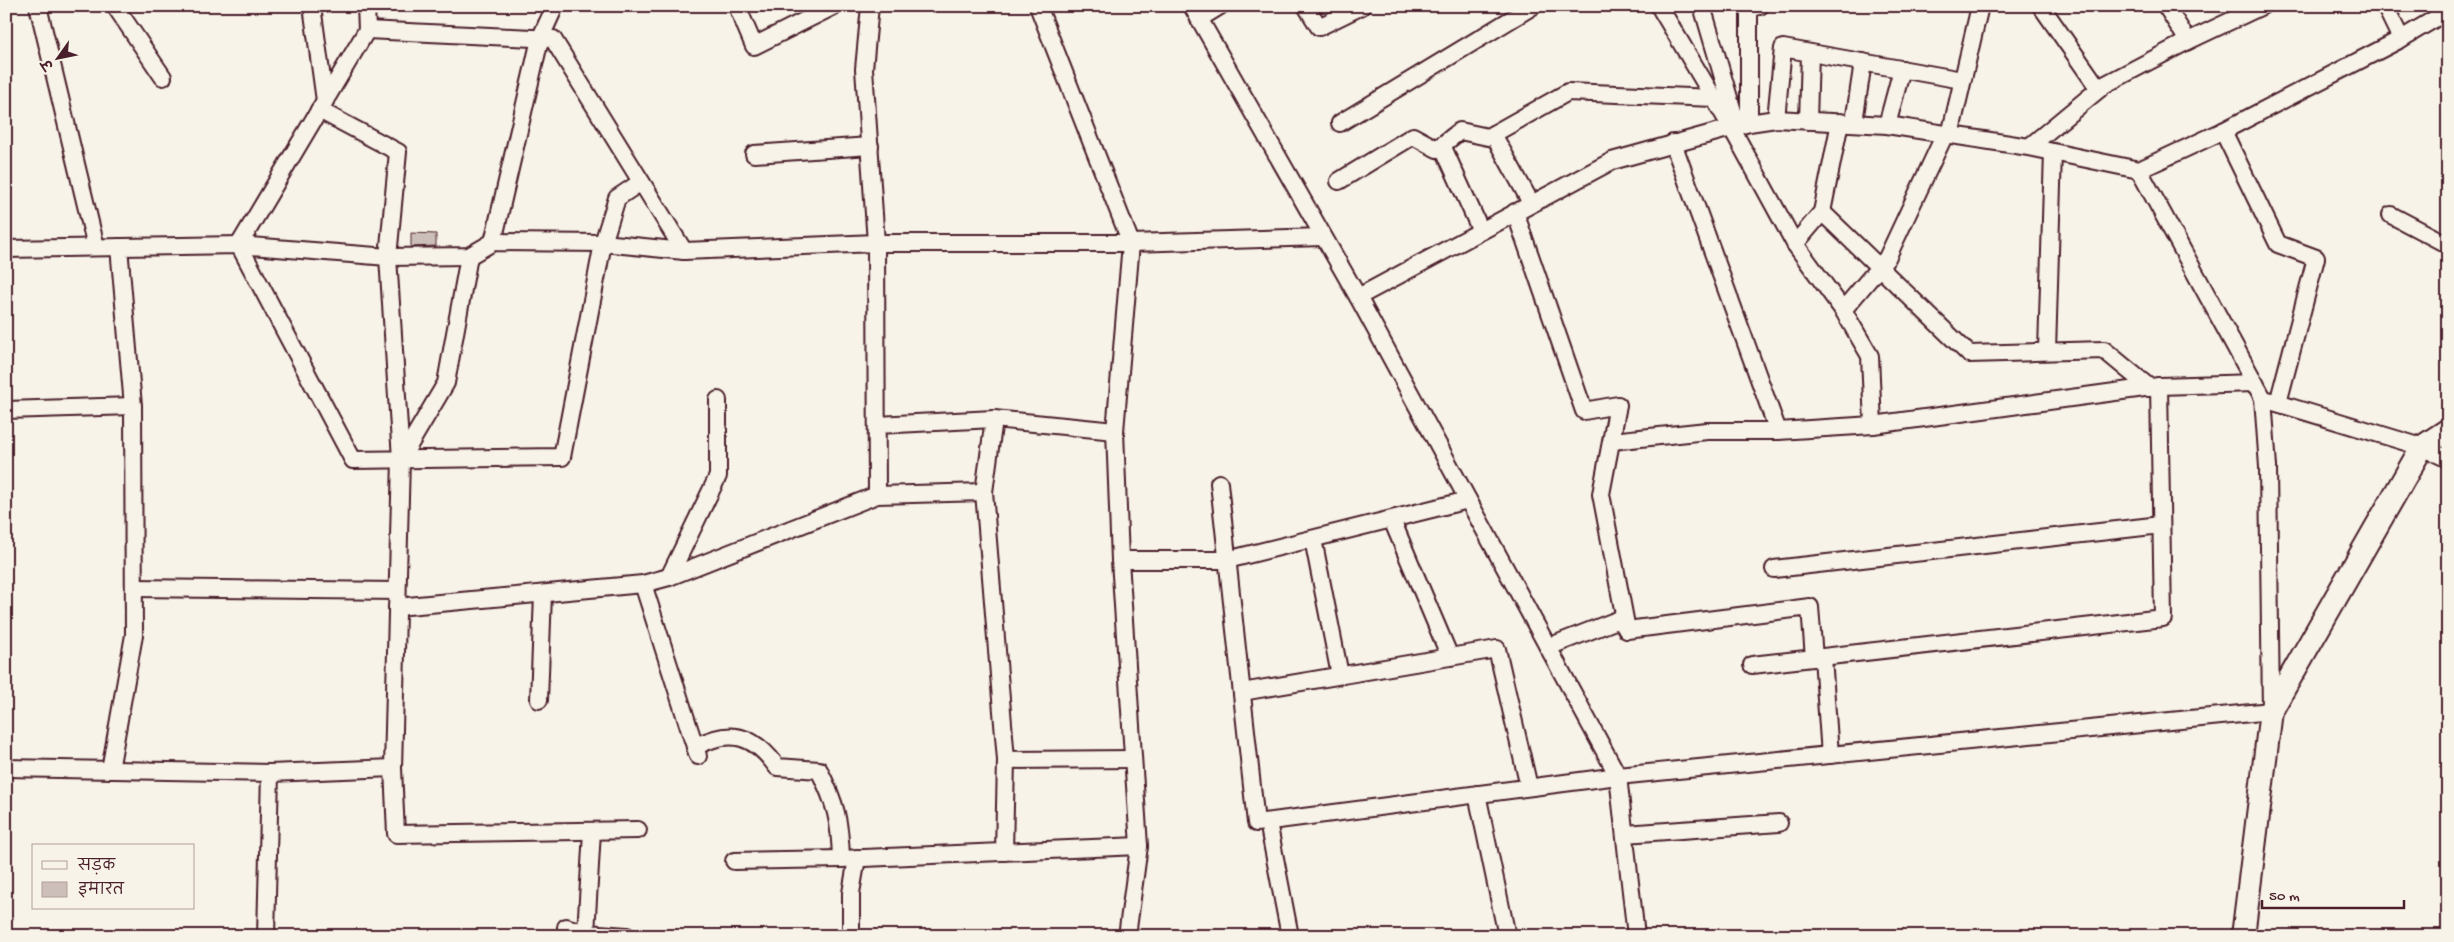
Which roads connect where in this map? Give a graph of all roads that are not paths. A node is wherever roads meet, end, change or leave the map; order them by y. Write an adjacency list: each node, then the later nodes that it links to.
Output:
1 (38, 6): 67 (street)
2 (115, 6): 31 (street)
3 (312, 6): 35 (street)
4 (366, 6): 24 (street)
5 (555, 6): 25 (street)
6 (737, 6): 7 (street)
7 (834, 6)
8 (870, 6): 47 (street)
9 (1038, 6): 63 (street)
10 (1220, 6): 23 (street)
11 (1306, 6): 12 (street)
12 (1362, 6)
13 (1533, 6): 38 (street)
14 (1659, 6): 34 (street)
15 (1702, 6): 40 (street)
16 (1760, 6): 40 (street)
17 (2041, 6): 33 (street)
18 (2166, 6): 27 (street)
19 (2262, 6): 27 (street)
20 (2385, 6): 26 (street)
21 (1977, 8): 32 (street)
22 (2448, 11): 26 (street)
23 (1195, 13): 59 (street)
24 (367, 30): 25 (street); 35 (street)
25 (540, 39): 53 (street); 60 (street)
26 (2401, 39): 42 (street)
27 (2188, 41): 33 (street)
28 (1810, 53): 29 (street); 36 (street); 37 (street)
29 (1863, 62): 30 (street); 39 (street)
30 (1902, 69): 32 (street); 41 (street)
31 (163, 77)
32 (1962, 80): 44 (street)
33 (2099, 89): 48 (street)
34 (1714, 98): 40 (street); 43 (street)
35 (322, 106): 65 (street); 72 (street)
36 (1776, 119): 37 (street); 40 (street)
37 (1808, 121): 39 (street)
38 (1340, 122)
39 (1847, 122): 41 (street); 56 (street)
40 (1739, 125): 45 (street); 64 (street)
41 (1887, 125): 44 (street)
42 (2223, 131): 51 (street); 80 (street)
43 (1493, 134): 46 (street); 54 (street)
44 (1947, 134): 48 (street); 73 (street)
45 (1672, 144): 54 (street); 88 (street)
46 (1442, 145): 52 (street); 58 (street)
47 (870, 146): 50 (street); 62 (street)
48 (2029, 147): 49 (street)
49 (2053, 152): 51 (street); 76 (street)
50 (754, 154)
51 (2139, 170): 77 (street)
52 (1339, 181)
53 (641, 182): 61 (street); 70 (street)
54 (1531, 203): 55 (street)
55 (1515, 212): 58 (street); 89 (street)
56 (1822, 212): 64 (street); 73 (street)
57 (2391, 215): 66 (street)
58 (1481, 230): 74 (street)
59 (1323, 237): 63 (street); 74 (street)
60 (493, 242): 61 (street); 71 (street)
61 (604, 243): 70 (street); 91 (street)
62 (876, 243): 63 (street); 70 (street); 84 (street)
63 (1131, 243): 87 (street)
64 (1795, 244): 75 (street)
65 (239, 245): 68 (street); 72 (street); 91 (street)
66 (2448, 245)
67 (96, 247): 68 (street); 69 (street)
68 (119, 247): 81 (street)
69 (6, 249)
70 (684, 251)
71 (469, 256): 72 (street); 91 (street)
72 (388, 257): 91 (street)
73 (1879, 268): 75 (street); 76 (street)
74 (1358, 297): 96 (street)
75 (1843, 310): 85 (street)
76 (2046, 351): 78 (street)
77 (2254, 383): 78 (street); 80 (street)
78 (2154, 387): 85 (street); 98 (street)
79 (718, 400): 103 (street)
80 (2270, 400): 90 (street); 116 (street)
81 (134, 406): 82 (street); 105 (street)
82 (6, 410)
83 (994, 418): 84 (street); 87 (street); 94 (street)
84 (876, 425): 95 (street)
85 (1873, 425): 88 (street)
86 (2448, 430): 90 (main road)
87 (1115, 431): 100 (street)
88 (1778, 431): 89 (street)
89 (1612, 441): 108 (street)
90 (2422, 447): 92 (street); 116 (main road)
91 (400, 459): 107 (street)
92 (2448, 459)
93 (1219, 483): 101 (street)
94 (984, 492): 95 (street); 119 (street)
95 (877, 495): 103 (street)
96 (1468, 500): 97 (street); 109 (street)
97 (1392, 520): 99 (street); 110 (street)
98 (2161, 525): 102 (street); 111 (street)
99 (1314, 539): 101 (street); 113 (street)
100 (1120, 560): 101 (street); 118 (street)
101 (1227, 560): 114 (street)
102 (1774, 569)
103 (669, 577): 104 (street)
104 (643, 584): 106 (street); 134 (street)
105 (134, 588): 107 (street); 122 (street)
106 (542, 594): 107 (street); 115 (street)
107 (397, 599): 121 (street)
108 (1627, 630): 109 (street); 111 (street)
109 (1548, 647): 124 (street)
110 (1450, 657): 113 (street); 125 (street)
111 (1819, 657): 112 (street); 117 (street)
112 (1752, 665)
113 (1340, 675): 114 (street)
114 (1242, 692): 127 (street)
115 (539, 700)
116 (2271, 711): 117 (street); 145 (main road)
117 (1830, 755): 124 (street)
118 (1133, 759): 119 (street); 132 (street)
119 (1006, 760): 133 (street)
120 (6, 768): 122 (street)
121 (393, 768): 123 (street); 130 (street)
122 (110, 770): 123 (street)
123 (270, 773): 137 (street)
124 (1618, 776): 125 (street); 131 (street)
125 (1529, 787): 126 (street)
126 (1477, 794): 127 (street); 143 (street)
127 (1268, 822): 142 (street)
128 (1778, 823): 131 (street)
129 (638, 830): 130 (street)
130 (592, 831): 136 (street)
131 (1625, 834): 144 (street)
132 (1139, 846): 133 (street); 141 (street)
133 (1004, 852): 134 (street)
134 (849, 859): 135 (street); 140 (street)
135 (734, 861)
136 (586, 933): 138 (street); 139 (street)
137 (266, 936)
138 (566, 936)
139 (627, 936)
140 (851, 936)
141 (1127, 936)
142 (1290, 936)
143 (1507, 936)
144 (1636, 936)
145 (2243, 936)

